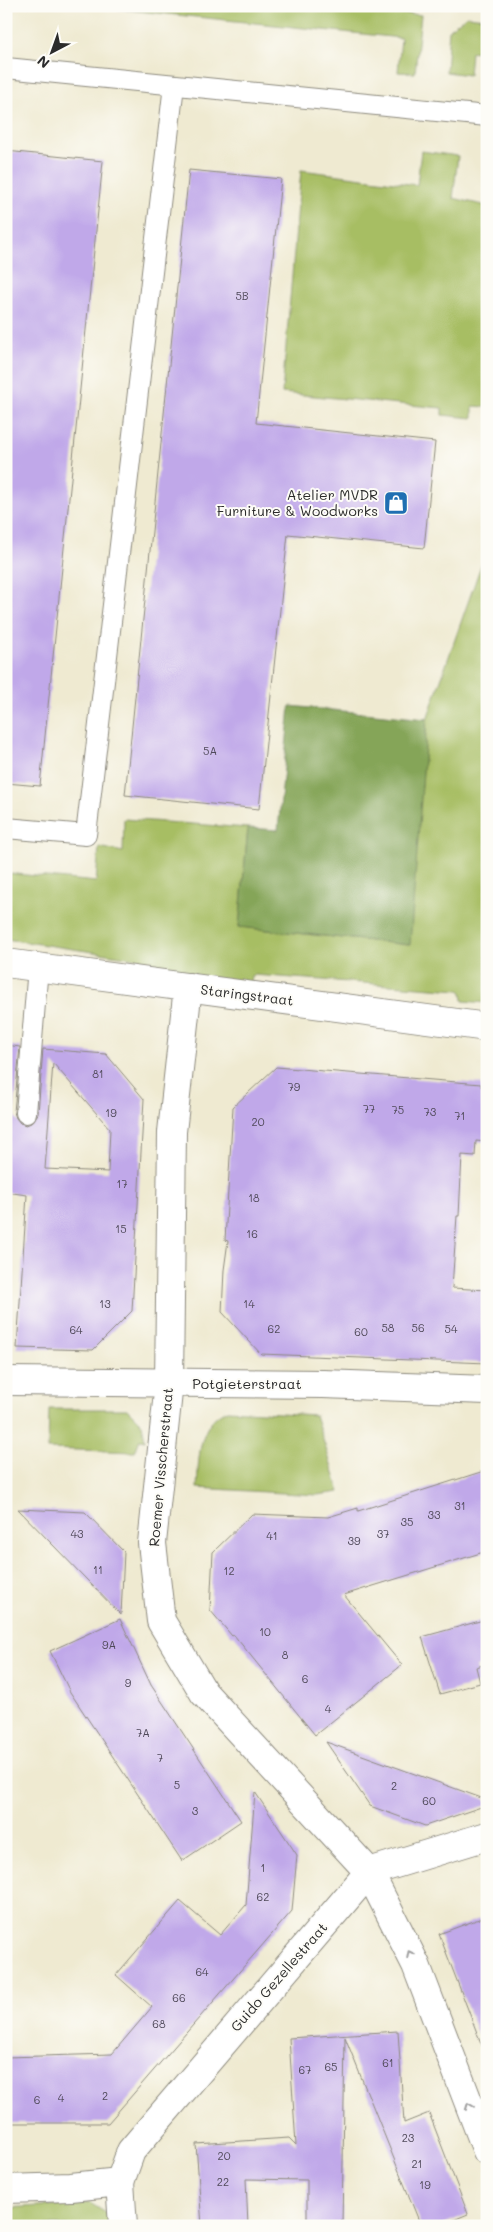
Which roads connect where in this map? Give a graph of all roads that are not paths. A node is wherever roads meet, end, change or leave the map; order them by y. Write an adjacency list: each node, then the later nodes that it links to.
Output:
1 (6, 68): 2 (lane)
2 (174, 85): 3 (lane); 4 (lane)
3 (487, 116)
4 (6, 828)
5 (6, 963): 6 (street, Staringstraat)
6 (38, 967): 7 (street, Staringstraat); 9 (lane)
7 (188, 987): 8 (street, Staringstraat); 11 (street, Roemer Visscherstraat)
8 (487, 1027)
9 (26, 1113)
10 (6, 1381): 11 (street, Potgieterstraat)
11 (169, 1383): 12 (street, Potgieterstraat); 14 (street, Roemer Visscherstraat)
12 (487, 1390)
13 (487, 1836): 14 (street)
14 (369, 1872): 15 (street, Roemer Visscherstraat, one-way to 14); 16 (street, Guido Gezellestraat)
15 (487, 2151)
16 (120, 2182): 17 (street); 18 (street)
17 (6, 2189)
18 (123, 2226)

